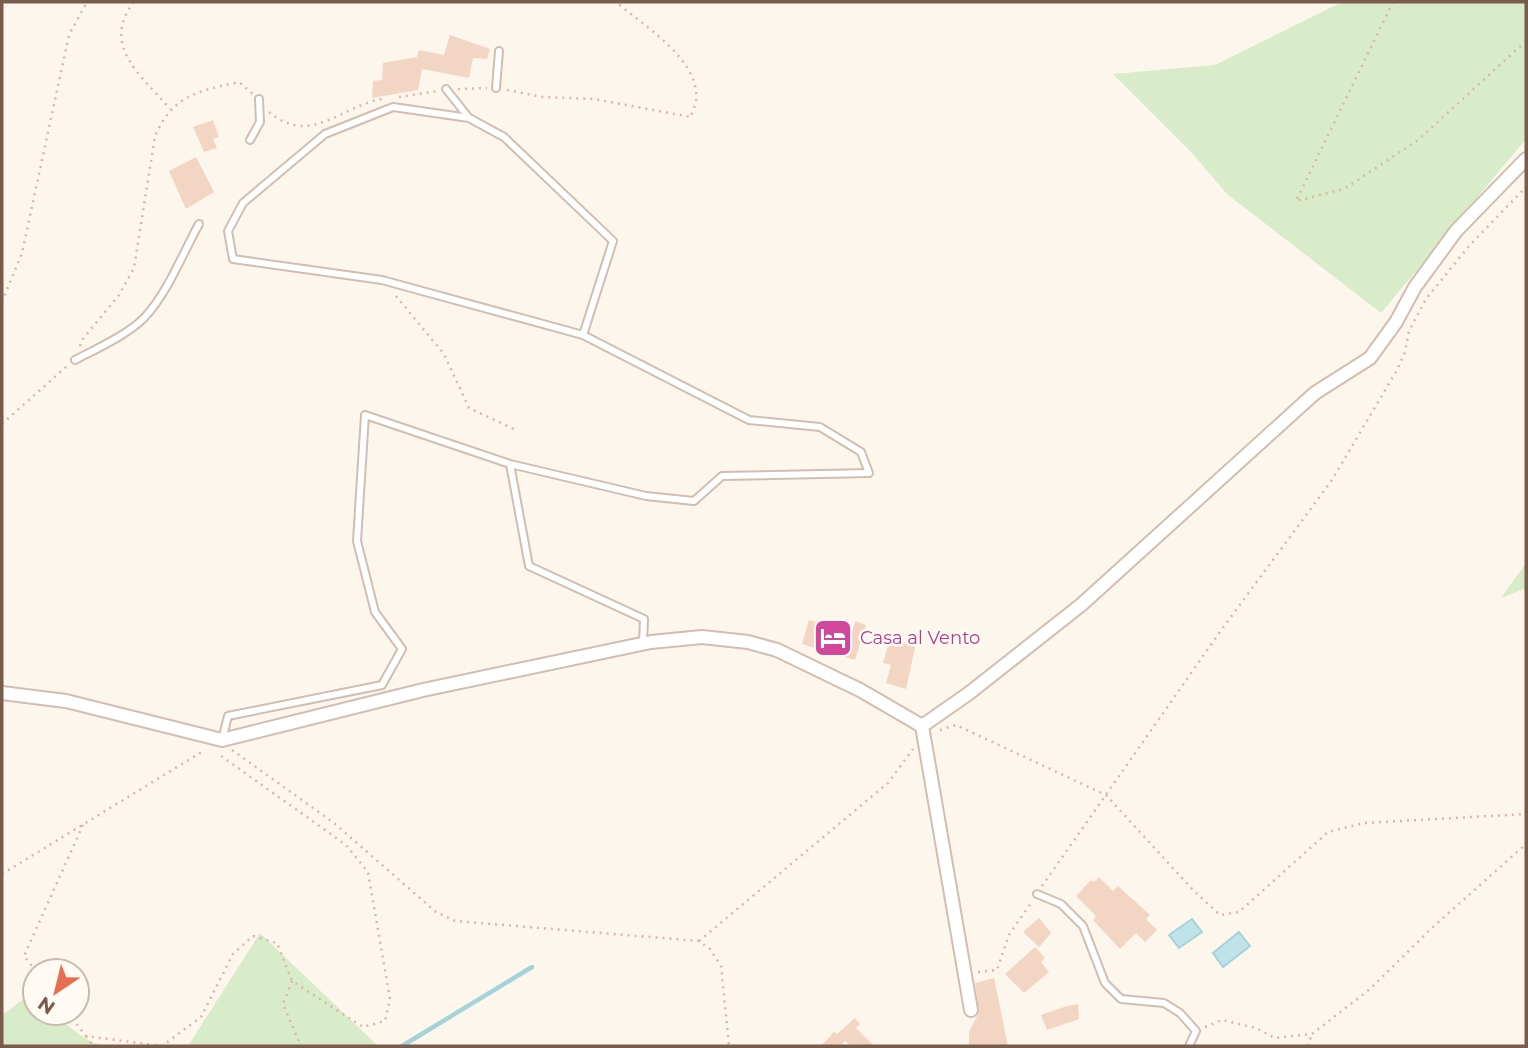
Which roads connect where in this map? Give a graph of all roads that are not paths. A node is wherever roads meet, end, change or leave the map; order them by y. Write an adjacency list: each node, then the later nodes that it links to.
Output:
1 (499, 51): 2 (lane)
2 (496, 88)
3 (446, 89): 5 (lane)
4 (259, 99): 6 (lane)
5 (469, 118): 9 (lane); 9 (lane)
6 (250, 140)
7 (1526, 159): 14 (street)
8 (199, 224): 10 (lane)
9 (583, 335): 11 (lane)
10 (75, 360)
11 (510, 464): 12 (lane); 15 (lane)
12 (643, 644): 14 (street); 15 (street)
13 (2, 693): 15 (street)
14 (923, 731): 17 (street)
15 (222, 740)
16 (1037, 894): 18 (lane)
17 (971, 1010)
18 (1189, 1046)

